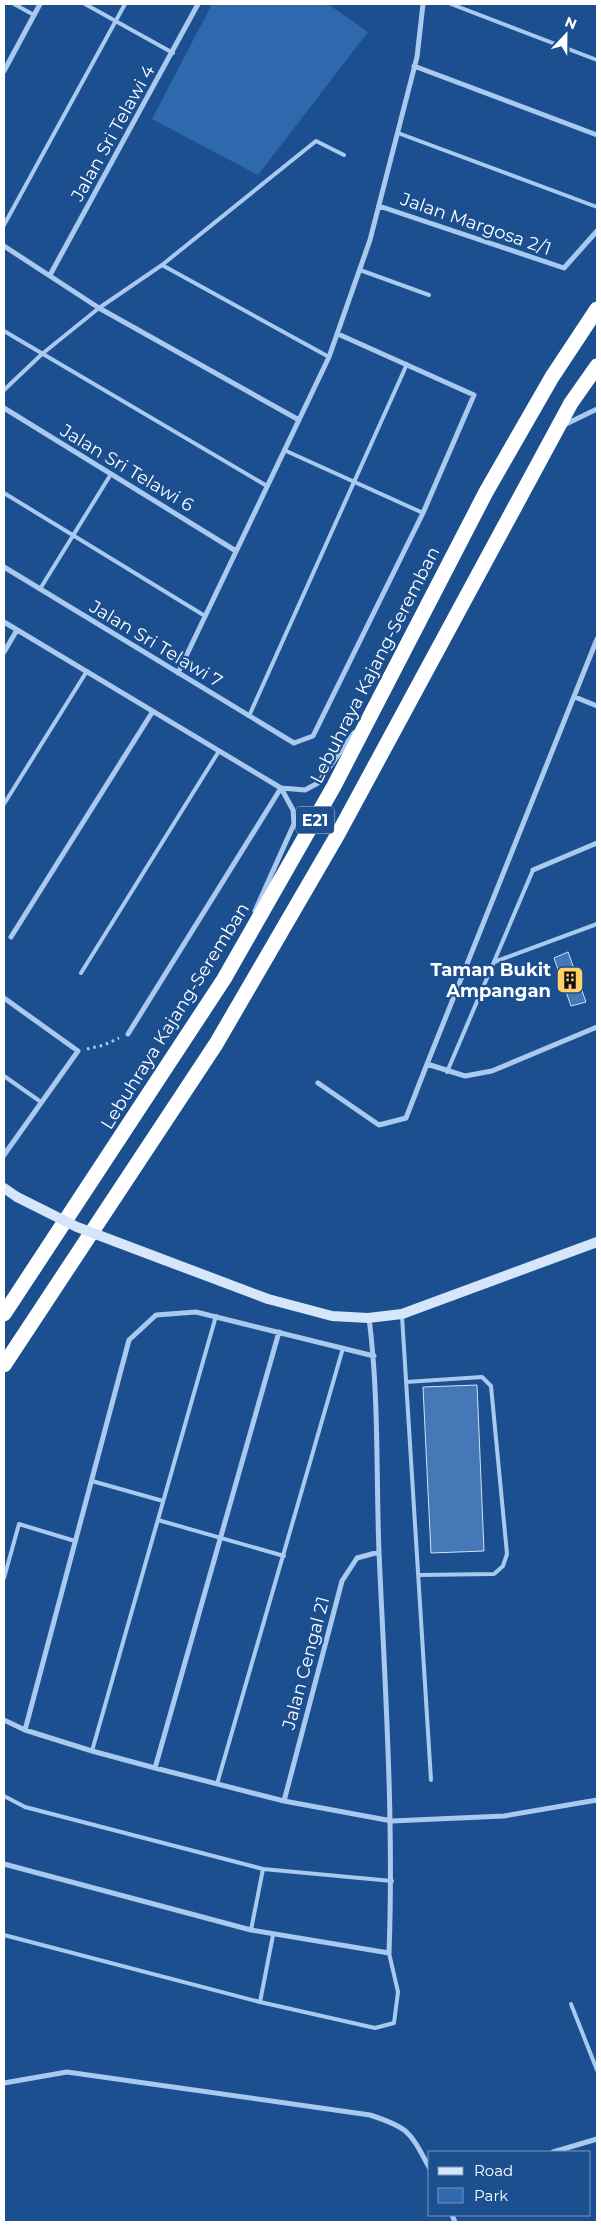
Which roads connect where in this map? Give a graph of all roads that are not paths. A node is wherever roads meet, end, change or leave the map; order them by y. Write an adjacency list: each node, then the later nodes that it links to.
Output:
1 (14, 4): 8 (lane)
2 (40, 4): 8 (street)
3 (85, 4): 9 (lane)
4 (125, 4): 9 (lane)
5 (198, 4): 10 (street, Jalan Sri Telawi 4)
6 (423, 4): 12 (street)
7 (451, 4): 11 (lane)
8 (34, 15): 13 (street)
9 (116, 20): 10 (lane); 19 (lane)
10 (173, 53): 24 (street, Jalan Sri Telawi 4)
11 (597, 60)
12 (414, 66): 14 (street); 15 (street)
13 (4, 71)
14 (398, 133): 17 (street); 18 (lane)
15 (597, 135)
16 (344, 155): 22 (lane)
17 (379, 206): 20 (street, Jalan Margosa 2/1); 23 (street)
18 (597, 207)
19 (4, 225)
20 (597, 231)
21 (4, 246): 24 (street)
22 (162, 265): 26 (lane); 31 (lane)
23 (360, 270): 25 (lane); 29 (street)
24 (50, 275): 26 (street)
25 (429, 296)
26 (99, 308): 30 (lane); 37 (street)
27 (597, 309): 56 (highway, Lebuhraya Kajang-Seremban / E21)
28 (4, 331): 30 (lane)
29 (338, 334): 31 (street); 32 (street)
30 (42, 354): 34 (lane); 42 (lane)
31 (329, 357): 37 (street)
32 (407, 364): 41 (lane); 44 (street)
33 (597, 366): 38 (highway, E21)
34 (4, 390)
35 (4, 408): 40 (street, Jalan Sri Telawi 6)
36 (597, 409): 38 (street)
37 (299, 420): 39 (street)
38 (558, 428): 89 (highway, E21)
39 (284, 450): 41 (lane); 42 (street)
40 (111, 474): 45 (lane); 46 (street, Jalan Sri Telawi 6)
41 (354, 482): 44 (lane); 60 (lane)
42 (267, 486): 46 (street)
43 (4, 493): 45 (lane)
44 (423, 513): 60 (street, Jalan Sri Telawi 7)
45 (73, 536): 48 (lane); 49 (lane)
46 (236, 551): 49 (street)
47 (4, 567): 48 (street, Jalan Sri Telawi 7)
48 (40, 589): 55 (street, Jalan Sri Telawi 7)
49 (205, 616): 55 (street)
50 (4, 622): 51 (street)
51 (18, 630): 53 (street); 54 (street)
52 (597, 639): 57 (street)
53 (4, 652)
54 (86, 671): 59 (street); 63 (lane)
55 (178, 673): 60 (street, Jalan Sri Telawi 7)
56 (384, 690): 62 (street); 70 (highway, Lebuhraya Kajang-Seremban / E21)
57 (575, 697): 58 (street); 74 (street)
58 (597, 706)
59 (153, 711): 61 (street); 67 (street)
60 (249, 716)
61 (219, 751): 62 (street); 69 (lane)
62 (281, 788): 70 (street); 73 (street)
63 (4, 804)
64 (597, 843): 65 (street)
65 (533, 870): 68 (lane)
66 (597, 924): 68 (lane)
67 (11, 937)
68 (494, 962): 75 (lane)
69 (81, 973)
70 (224, 979): 82 (highway, Lebuhraya Kajang-Seremban / E21)
71 (4, 998): 78 (street)
72 (597, 1028): 75 (street)
73 (128, 1034)
74 (427, 1064): 75 (street); 77 (street)
75 (447, 1072)
76 (4, 1076): 78 (lane)
77 (318, 1083)
78 (41, 1102): 79 (street)
79 (4, 1155)
80 (4, 1188): 85 (street, bridge)
81 (597, 1242): 83 (street)
82 (4, 1314)
83 (402, 1314): 85 (street); 90 (lane)
84 (216, 1316): 86 (street); 91 (street); 92 (lane)
85 (368, 1318): 88 (street)
86 (279, 1332): 87 (street); 94 (street)
87 (343, 1348): 88 (street); 97 (lane)
88 (374, 1356): 96 (street)
89 (4, 1365)
90 (406, 1382): 98 (lane); 98 (lane)
91 (92, 1481): 92 (lane); 95 (street)
92 (163, 1501): 93 (lane)
93 (158, 1520): 94 (lane); 102 (lane)
94 (221, 1538): 97 (lane); 103 (street)
95 (76, 1540): 99 (lane); 101 (street)
96 (379, 1552): 108 (street, Jalan Cengal 21); 109 (street)
97 (284, 1556): 105 (lane)
98 (418, 1575): 104 (lane)
99 (4, 1578)
100 (4, 1720): 101 (street)
101 (25, 1730): 102 (street)
102 (92, 1751): 103 (street)
103 (155, 1768): 105 (street)
104 (432, 1780)
105 (217, 1784): 108 (street)
106 (4, 1796): 111 (lane)
107 (597, 1800): 109 (street)
108 (284, 1801): 109 (street)
109 (392, 1821): 112 (street)
110 (4, 1864): 113 (street)
111 (263, 1870): 112 (lane); 113 (lane)
112 (392, 1881): 116 (street)
113 (251, 1930): 115 (street)
114 (4, 1935): 117 (lane)
115 (273, 1935): 116 (street); 117 (lane)
116 (390, 1953): 117 (lane)
117 (260, 2002)
118 (570, 2004): 119 (lane)
119 (597, 2070)
120 (4, 2083): 123 (street)
121 (597, 2139): 122 (street)
122 (556, 2151)
123 (428, 2165)

